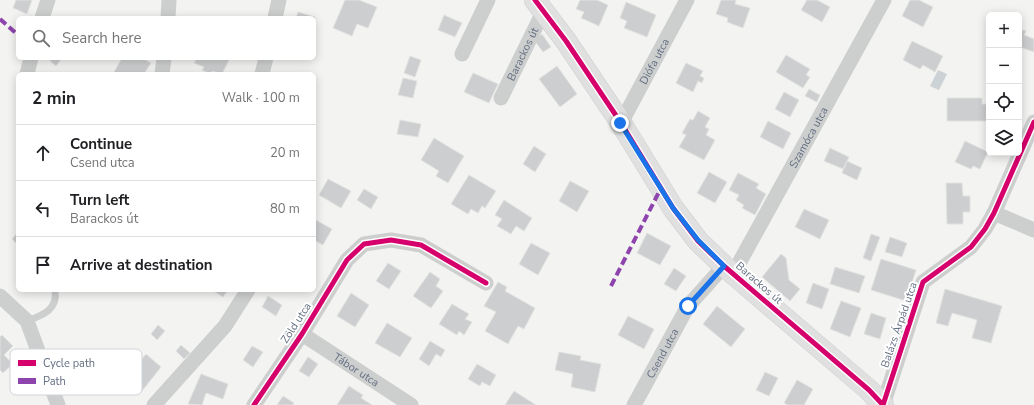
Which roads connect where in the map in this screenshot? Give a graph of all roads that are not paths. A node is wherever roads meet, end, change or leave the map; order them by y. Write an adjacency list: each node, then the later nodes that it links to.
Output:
1 (48, 0): 8 (street)
2 (169, 0): 9 (street)
3 (279, 0): 10 (street)
4 (488, 0): 11 (street)
5 (687, 0): 20 (street, Diófa utca)
6 (884, 0): 23 (street, Szamóca utca)
7 (539, 5): 18 (street, Barackos út); 20 (street, Barackos út)
8 (43, 16)
9 (168, 16)
10 (275, 16)
11 (462, 54)
12 (30, 60): 15 (street)
13 (164, 60): 16 (street)
14 (266, 60): 17 (street)
15 (28, 72)
16 (162, 72)
17 (262, 72)
18 (501, 98)
19 (1034, 122): 21 (street, Balázs Árpád utca)
20 (620, 123): 23 (street, Barackos út)
21 (994, 213): 22 (street); 37 (street, Balázs Árpád utca)
22 (1034, 230)
23 (728, 270): 36 (street, Csend utca); 37 (street, Barackos út)
24 (486, 283): 29 (street, Zöld utca)
25 (55, 292): 28 (lane)
26 (247, 292): 33 (street)
27 (0, 296): 28 (street)
28 (27, 321): 30 (street)
29 (302, 334): 34 (street, Zöld utca); 35 (street, Tábor utca)
30 (37, 349)
31 (54, 395): 32 (street)
32 (58, 405)
33 (154, 405)
34 (254, 405)
35 (411, 405)
36 (634, 405)
37 (883, 405)

